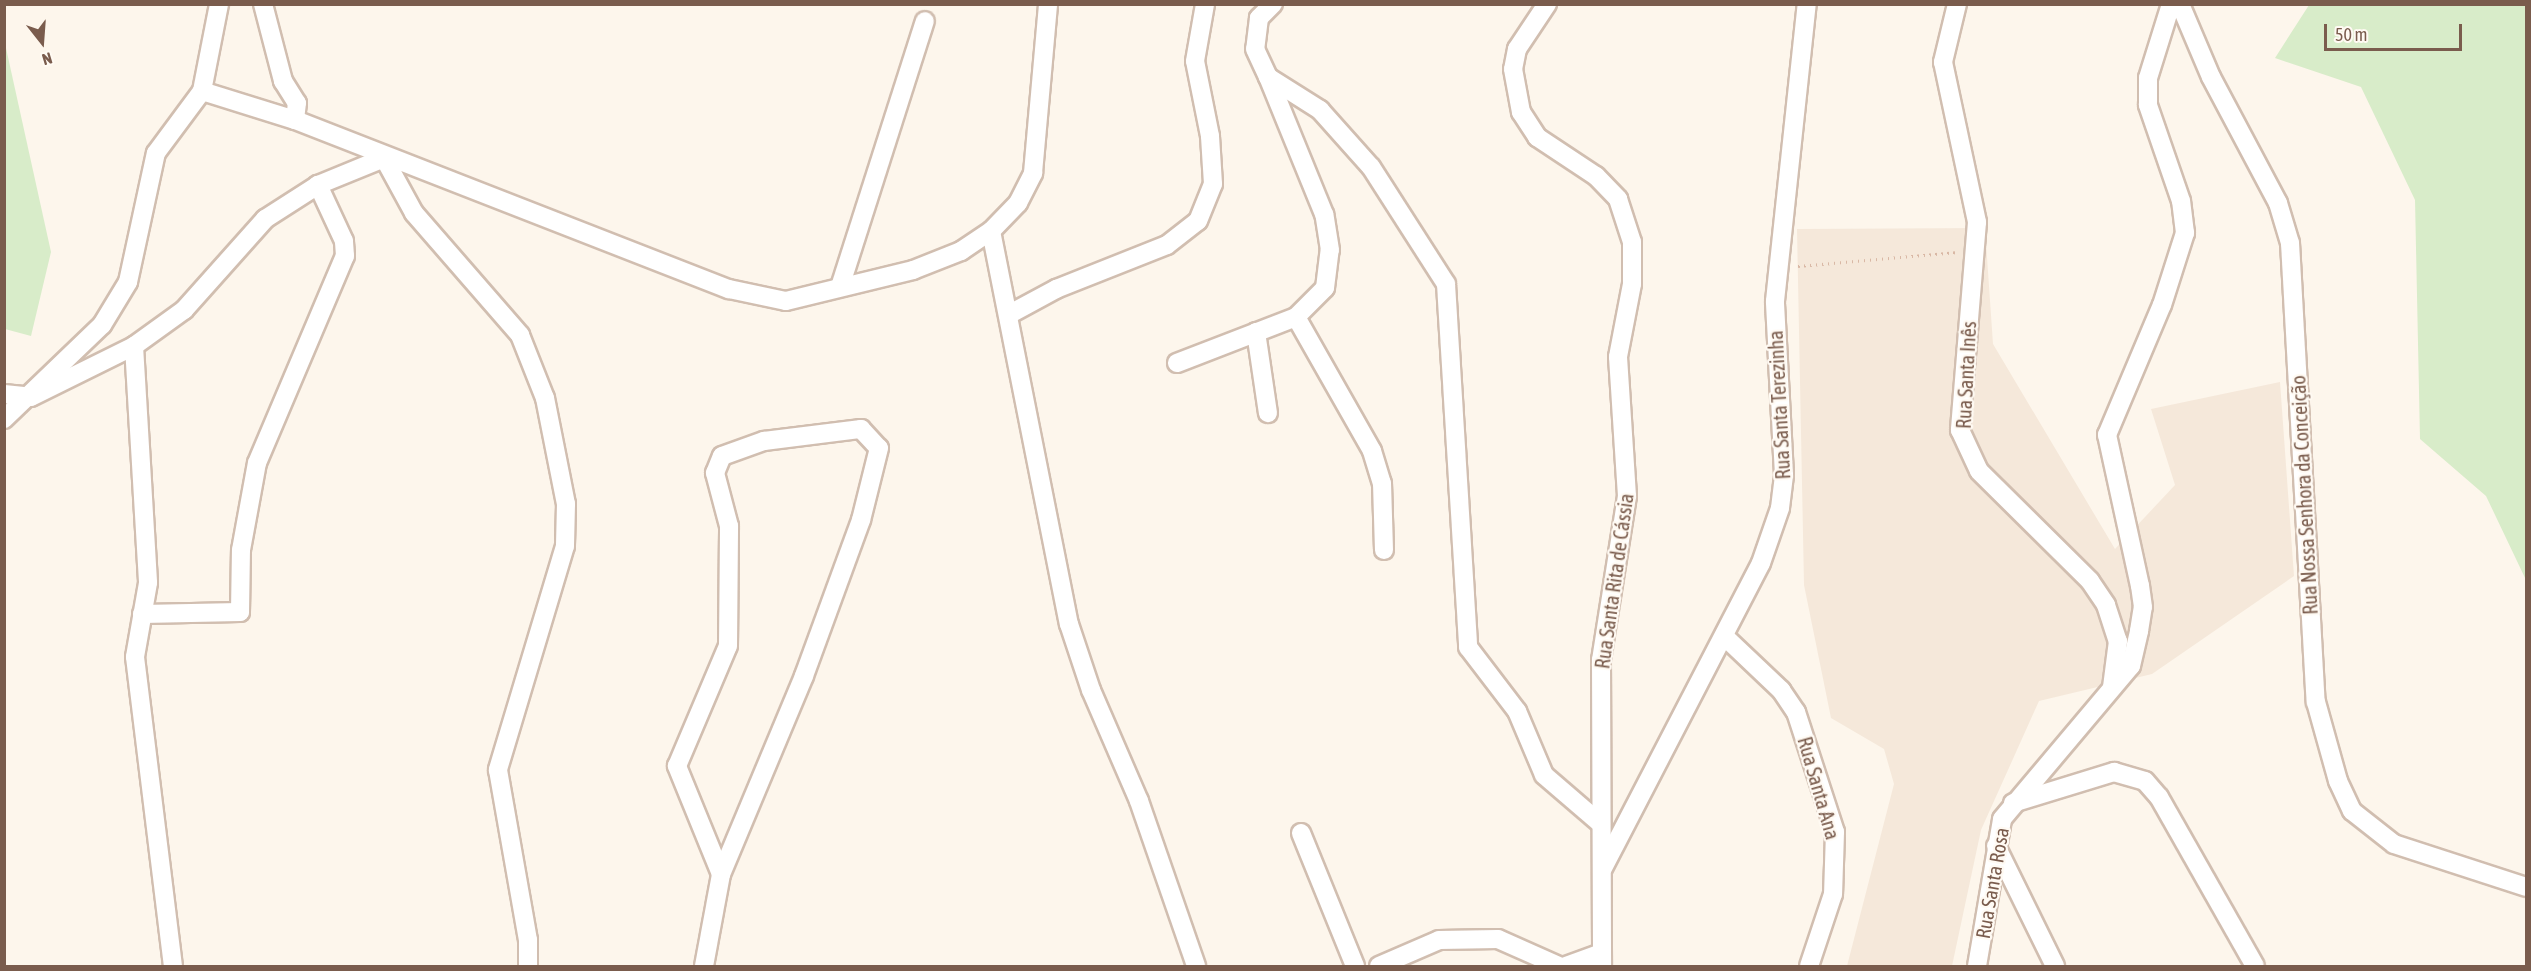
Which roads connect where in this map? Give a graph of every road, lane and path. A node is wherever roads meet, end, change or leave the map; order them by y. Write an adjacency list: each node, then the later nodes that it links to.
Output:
1 (219, 4): 13 (street)
2 (263, 4): 14 (street)
3 (1048, 4): 17 (street)
4 (1205, 4): 21 (street)
5 (1273, 4): 12 (street)
6 (1547, 4): 35 (street, Rua Santa Rita de Cássia)
7 (1807, 4): 19 (street, Rua Santa Terezinha)
8 (1957, 4): 18 (street, Rua Santa Inês)
9 (2171, 4): 33 (street, Rua Santa Rosa)
10 (2180, 4): 40 (street, Rua Nossa Senhora da Conceição)
11 (925, 21): 20 (street)
12 (1268, 77): 22 (street); 35 (street)
13 (202, 91): 14 (street); 27 (street)
14 (295, 120): 15 (street)
15 (384, 158): 16 (street); 20 (street); 43 (street)
16 (318, 185): 24 (street); 31 (street)
17 (991, 231): 20 (street); 21 (street)
18 (1975, 250): 19 (path); 33 (street, Rua Santa Inês)
19 (1780, 267): 32 (street, Rua Santa Terezinha)
20 (840, 287)
21 (1008, 315): 45 (street)
22 (1296, 316): 23 (street); 30 (street)
23 (1256, 332): 25 (street); 28 (street)
24 (134, 346): 27 (street); 31 (street)
25 (1177, 363)
26 (4, 394): 27 (street)
27 (31, 397): 29 (street)
28 (1268, 413)
29 (4, 419)
30 (1384, 550)
31 (142, 614): 42 (street)
32 (1724, 636): 38 (street, Rua Santa Terezinha); 50 (street, Rua Santa Ana)
33 (2111, 692): 34 (street, Rua Santa Rosa)
34 (2013, 803): 37 (street, Rua Santa Rosa); 53 (street)
35 (1601, 824): 38 (street, Rua Santa Rita de Cássia)
36 (1301, 833): 46 (street)
37 (1995, 844): 51 (street, Rua Santa Rosa); 52 (street)
38 (1601, 872): 41 (street, Rua Santa Rita de Cássia)
39 (721, 874): 39 (street); 44 (street)
40 (2526, 887)
41 (1602, 960): 49 (street)
42 (173, 966)
43 (528, 966)
44 (704, 966)
45 (1196, 966)
46 (1355, 966)
47 (1379, 966): 48 (street)
48 (1559, 966)
49 (1566, 966)
50 (1809, 966)
51 (1977, 966)
52 (2055, 966)
53 (2255, 966)

